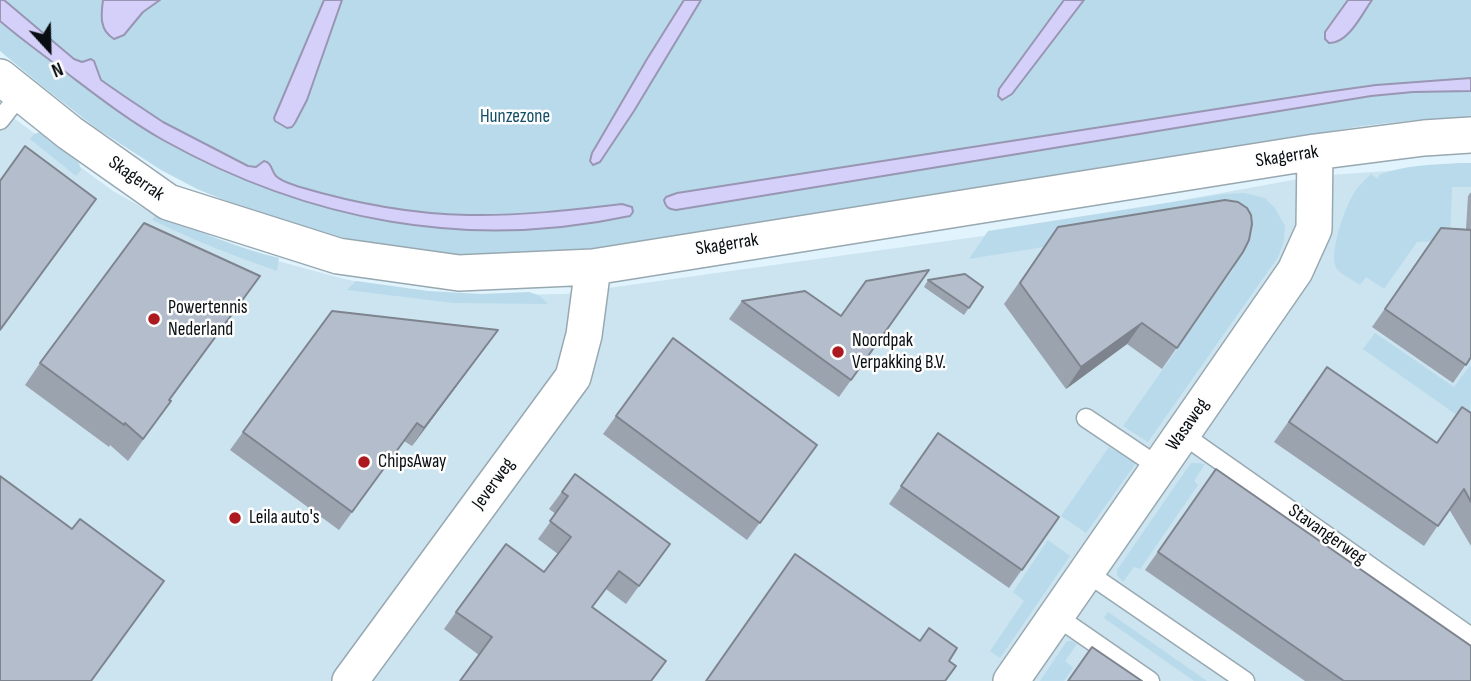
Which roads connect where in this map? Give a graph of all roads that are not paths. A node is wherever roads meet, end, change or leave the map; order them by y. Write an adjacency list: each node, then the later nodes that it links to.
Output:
1 (7, 97): 4 (street, Skagerrak)
2 (1471, 135): 3 (street, Skagerrak)
3 (1315, 152): 4 (street, Skagerrak); 6 (street, Wasaweg)
4 (593, 267): 11 (street, Jeverweg)
5 (1086, 418): 7 (lane)
6 (1182, 434): 7 (street, Wasaweg); 10 (lane, Stavangerweg)
7 (1160, 467): 8 (street, Wasaweg)
8 (1086, 572): 9 (street, Wasaweg); 14 (lane)
9 (1056, 616): 12 (street, Wasaweg); 13 (lane)
10 (1471, 637)
11 (350, 681)
12 (1011, 681)
13 (1150, 681)
14 (1245, 681)

